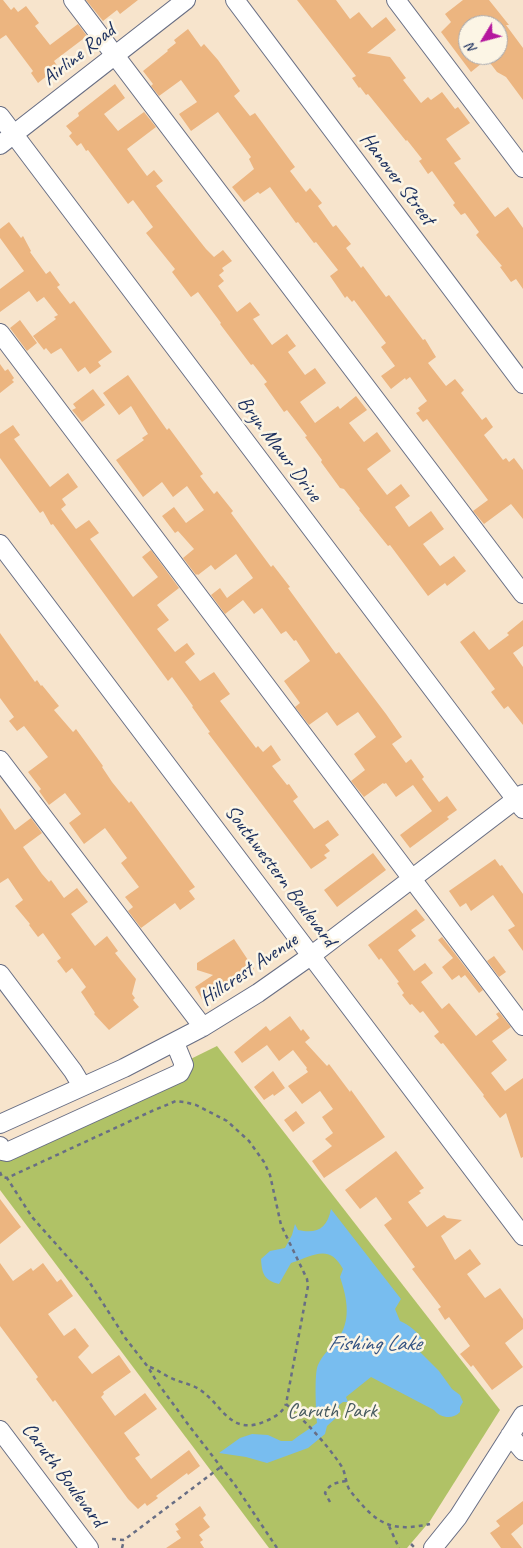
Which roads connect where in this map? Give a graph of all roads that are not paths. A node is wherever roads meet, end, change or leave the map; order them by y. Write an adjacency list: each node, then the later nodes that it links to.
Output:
1 (73, 0): 5 (street)
2 (186, 0): 5 (street, Airline Road)
3 (234, 0): 11 (street, Hanover Street)
4 (396, 0): 9 (street)
5 (115, 55): 7 (street, Airline Road); 13 (street)
6 (0, 116): 7 (street, Bryn Mawr Drive)
7 (14, 135): 8 (street, Airline Road); 15 (street, Bryn Mawr Drive)
8 (0, 145)
9 (523, 168)
10 (0, 333): 16 (street)
11 (523, 384)
12 (0, 544): 17 (street, Southwestern Boulevard)
13 (523, 594)
14 (0, 760): 20 (street)
15 (521, 801): 16 (street, Hillcrest Avenue)
16 (412, 880): 17 (street, Hillcrest Avenue); 19 (street)
17 (312, 955): 20 (street, Hillcrest Avenue); 25 (street, Southwestern Boulevard)
18 (0, 974): 22 (street)
19 (523, 1026)
20 (203, 1028): 21 (street, Hillcrest Avenue)
21 (175, 1043): 22 (street, Hillcrest Avenue); 24 (street)
22 (82, 1086): 23 (street, Hillcrest Avenue)
23 (0, 1124)
24 (0, 1146)
25 (523, 1236)
26 (523, 1415): 28 (street)
27 (0, 1430): 30 (street, Caruth Boulevard)
28 (510, 1435): 29 (street); 31 (street)
29 (523, 1451)
30 (90, 1548)
31 (434, 1548)

